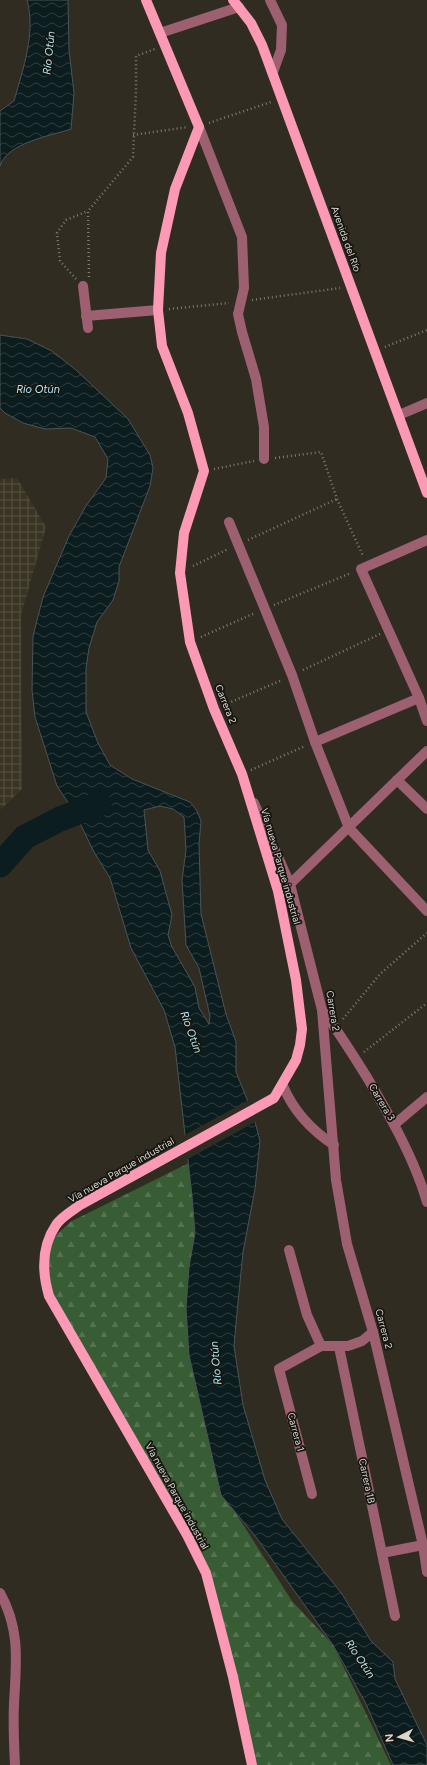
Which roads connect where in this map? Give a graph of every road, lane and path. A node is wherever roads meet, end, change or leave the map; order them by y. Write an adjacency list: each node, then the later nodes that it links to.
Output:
1 (146, 0): 4 (main road)
2 (270, 0): 6 (street)
3 (236, 3): 4 (street); 6 (main road, Avenida del Río)
4 (160, 33): 5 (main road)
5 (164, 45): 8 (main road); 9 (path)
6 (273, 72): 7 (main road, Avenida del Río)
7 (283, 98): 8 (path); 12 (main road, Avenida del Río)
8 (199, 126): 9 (path); 13 (street); 14 (main road)
9 (133, 135): 10 (path)
10 (88, 211): 11 (path); 11 (path)
11 (83, 286): 15 (street)
12 (351, 286): 13 (path); 18 (main road, Avenida del Río)
13 (241, 302): 14 (path); 22 (street)
14 (158, 310): 15 (street); 29 (main road, Carrera 2)
15 (86, 316): 16 (street)
16 (88, 328)
17 (427, 330): 18 (path)
18 (375, 351): 20 (main road, Avenida del Río)
19 (427, 403): 20 (street)
20 (398, 415): 23 (main road, Avenida del Río)
21 (321, 452): 24 (path)
22 (264, 459)
23 (426, 488)
24 (337, 499): 27 (path); 28 (path)
25 (229, 522): 27 (street)
26 (427, 540): 28 (street)
27 (238, 544): 29 (path); 32 (street)
28 (368, 566): 30 (street)
29 (180, 573): 34 (main road, Carrera 2)
30 (419, 698): 31 (street); 32 (street)
31 (427, 721)
32 (315, 742): 34 (path); 37 (street)
33 (427, 752): 35 (street)
34 (242, 774): 38 (street, Carrera 2); 45 (main road, Vía nueva Parque industrial)
35 (397, 780): 36 (street); 37 (street)
36 (427, 809)
37 (349, 828): 38 (street); 39 (street)
38 (290, 884): 42 (street, Carrera 2)
39 (427, 911)
40 (427, 933): 43 (path)
41 (427, 1003): 44 (path)
42 (322, 1010): 43 (street, Carrera 3); 48 (street, Carrera 2)
43 (336, 1027): 44 (street, Carrera 3)
44 (355, 1058): 47 (street, Carrera 3)
45 (283, 1086): 48 (street); 61 (main road, Vía nueva Parque industrial)
46 (427, 1096): 47 (street)
47 (395, 1124): 49 (street, Carrera 3)
48 (334, 1145): 51 (street, Carrera 2)
49 (427, 1202)
50 (289, 1250): 52 (street)
51 (373, 1332): 53 (street); 55 (street, Carrera 2)
52 (321, 1346): 53 (street); 54 (street, Carrera 1)
53 (339, 1347): 56 (street, Carrera 1B)
54 (312, 1494)
55 (423, 1545): 56 (street); 57 (street, Carrera 2)
56 (382, 1552): 59 (street, Carrera 1B)
57 (427, 1572)
58 (0, 1593): 60 (street)
59 (395, 1616)
60 (15, 1765)
61 (252, 1765)

